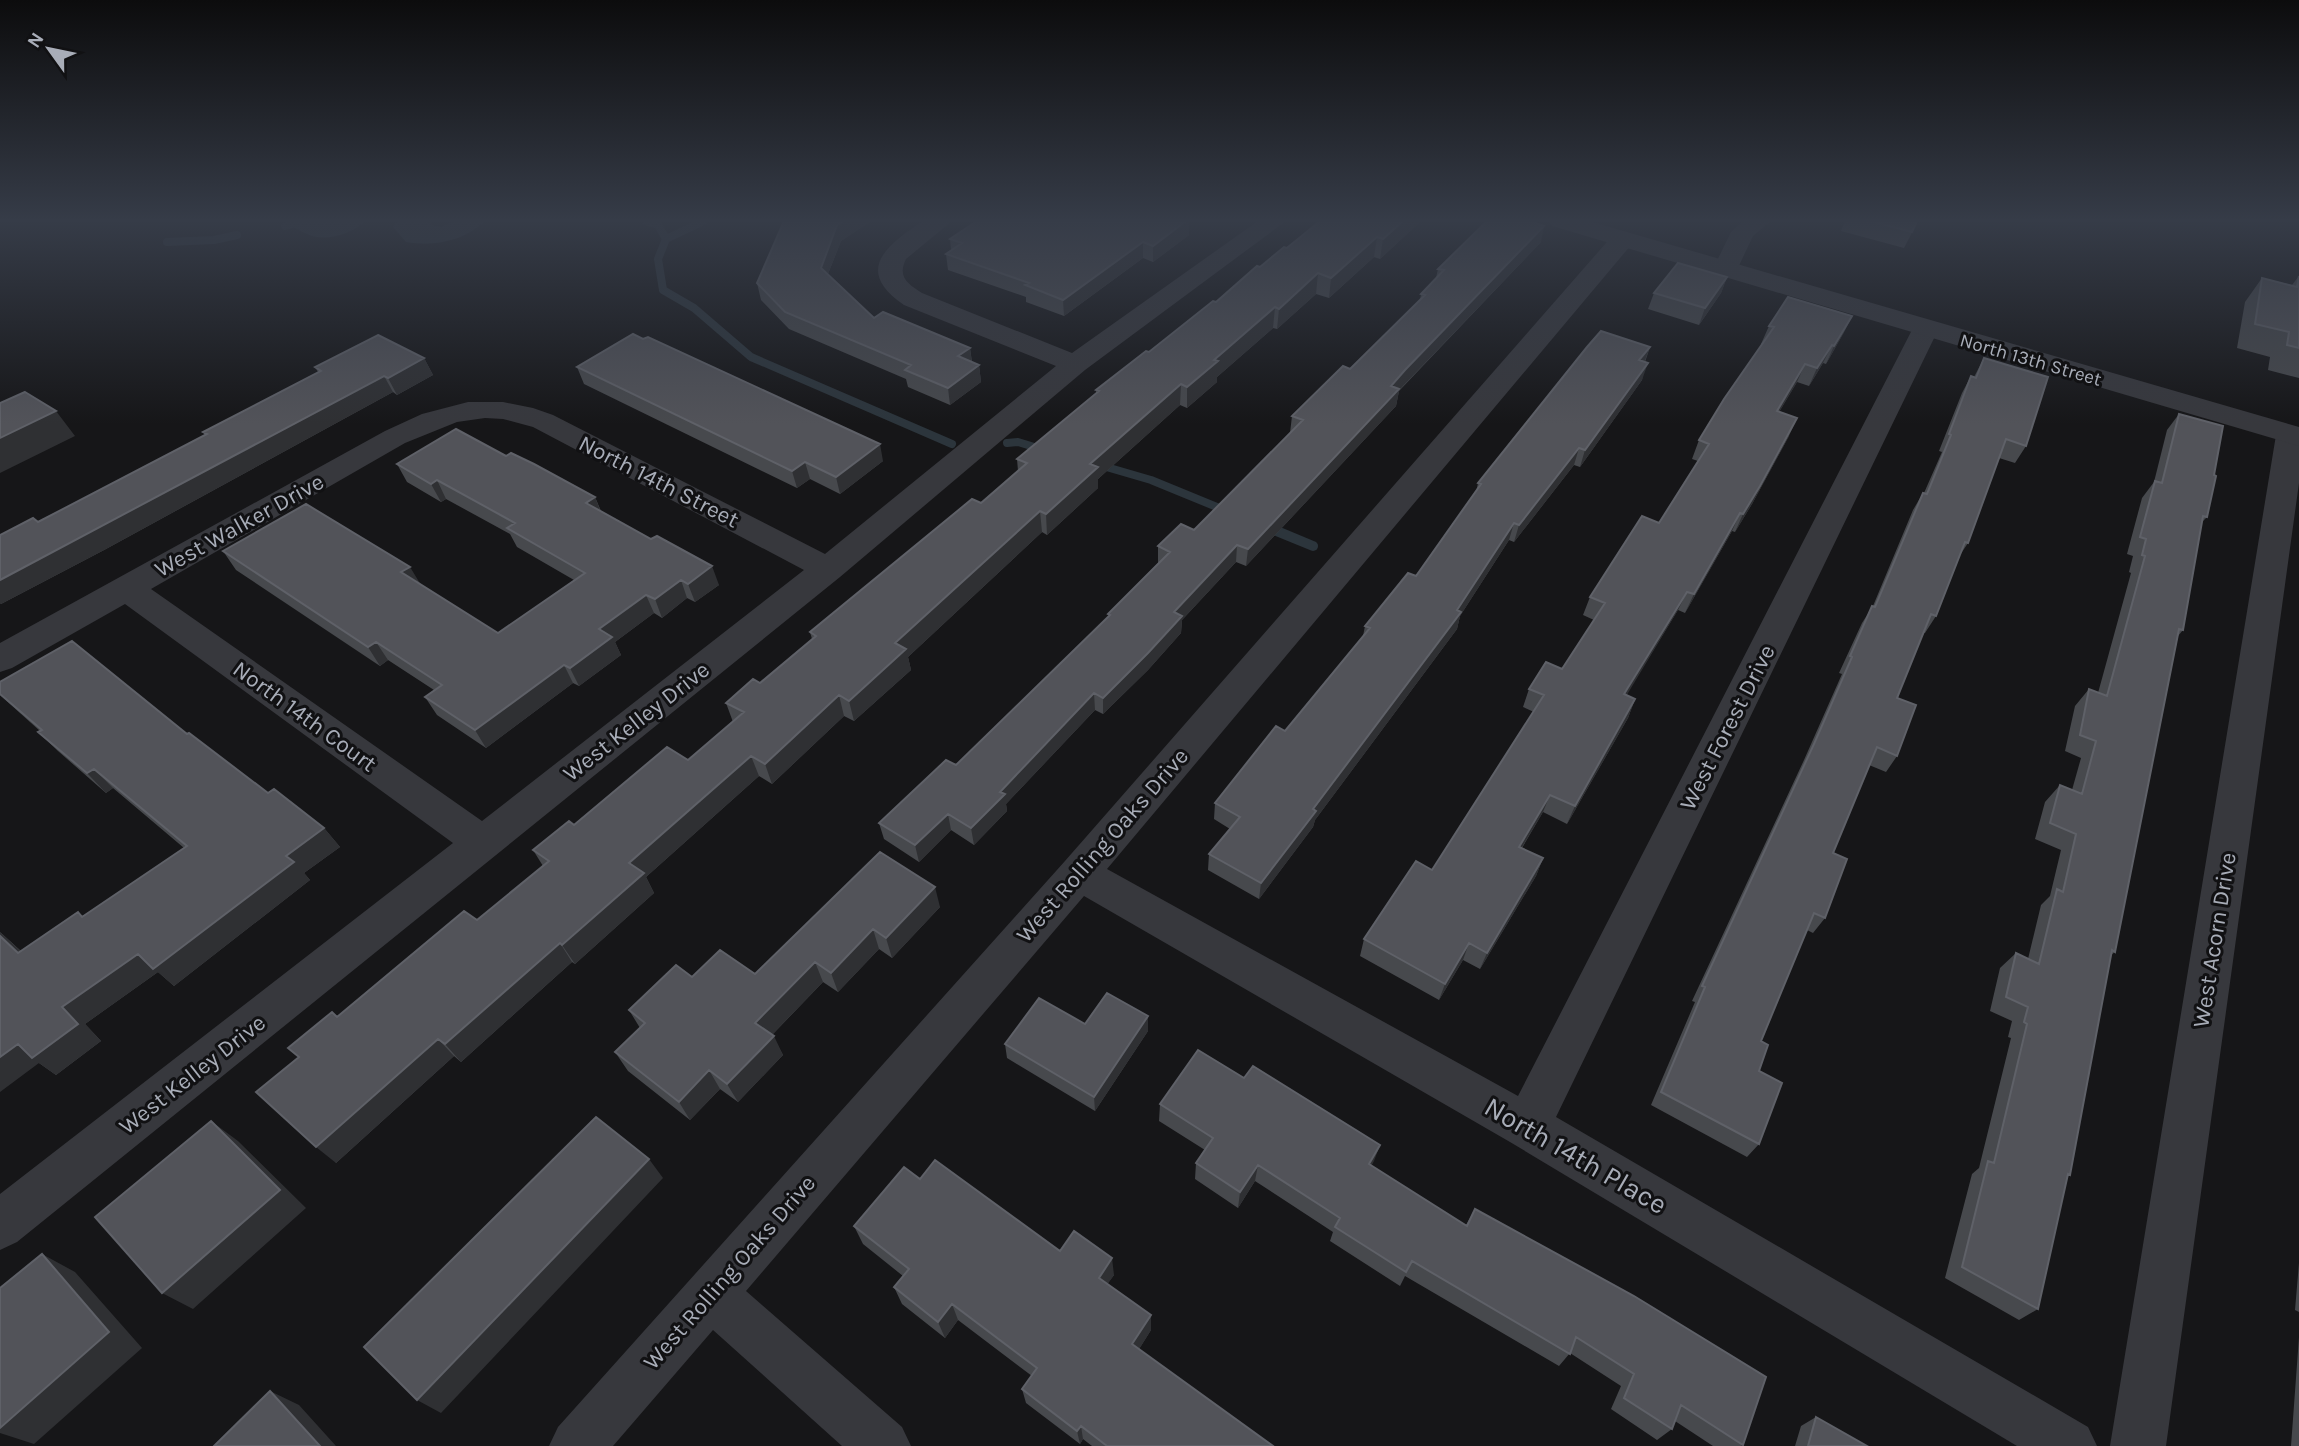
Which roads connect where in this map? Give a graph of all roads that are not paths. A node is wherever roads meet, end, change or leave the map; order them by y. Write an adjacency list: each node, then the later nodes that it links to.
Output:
1 (898, 288): 6 (street)
2 (1179, 288): 6 (street, West Kelley Drive)
3 (1580, 288): 13 (street, West Rolling Oaks Drive)
4 (1792, 288): 5 (street, North 13th Street)
5 (1926, 328): 8 (street, North 13th Street); 14 (street, West Forest Drive)
6 (1075, 364): 9 (street, West Kelley Drive)
7 (484, 408): 9 (street, North 14th Street); 10 (street, West Walker Drive)
8 (2295, 436): 20 (street, West Acorn Drive)
9 (828, 569): 12 (street, West Kelley Drive)
10 (127, 588): 11 (street, West Walker Drive); 12 (street, North 14th Court)
11 (0, 659)
12 (483, 843): 15 (street, West Kelley Drive)
13 (1079, 873): 14 (street, North 14th Place); 16 (street, West Rolling Oaks Drive)
14 (1527, 1126): 19 (street, North 14th Place)
15 (0, 1226)
16 (710, 1293): 17 (street, West Rolling Oaks Drive); 18 (street)
17 (577, 1446)
18 (883, 1446)
19 (2069, 1446)
20 (2138, 1446)

